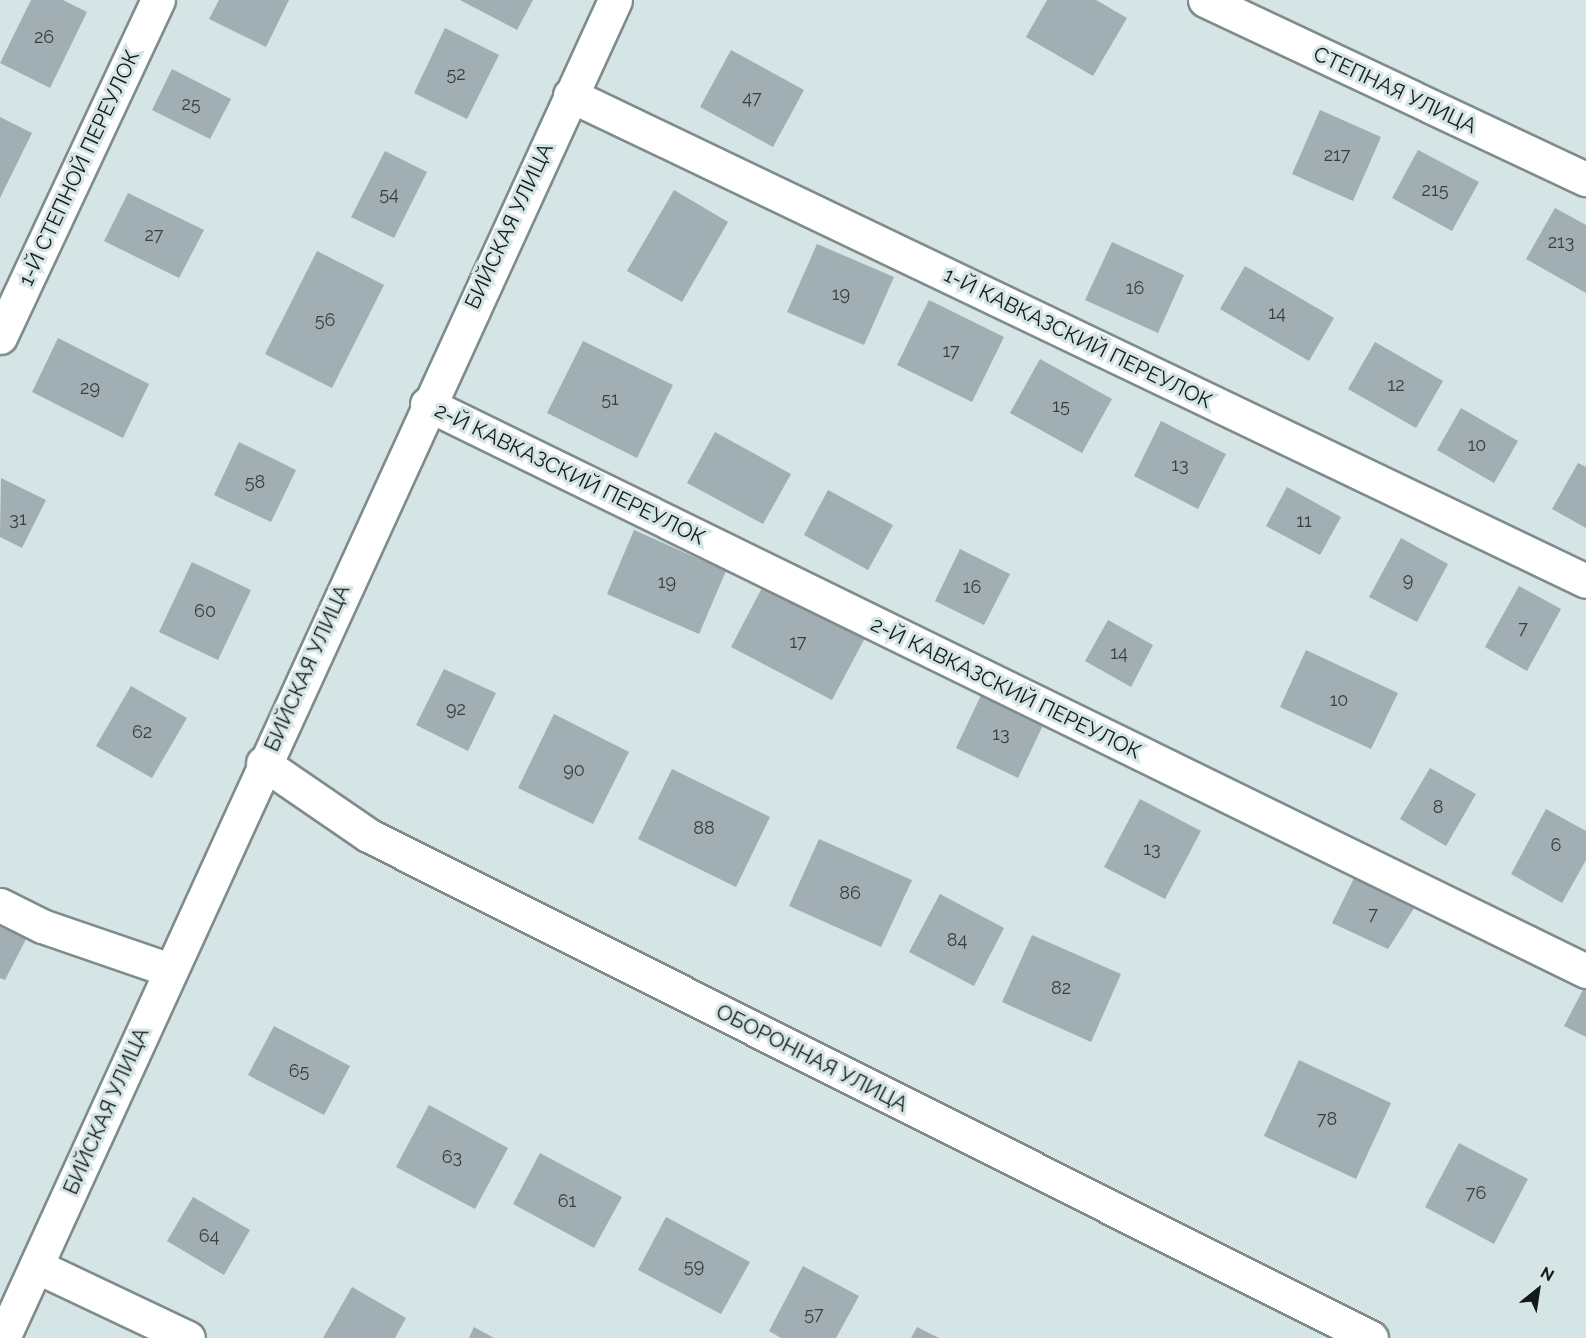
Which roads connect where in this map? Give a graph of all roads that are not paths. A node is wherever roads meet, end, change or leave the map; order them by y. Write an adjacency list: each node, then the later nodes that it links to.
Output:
1 (158, 0): 7 (street, 1-Й СТЕПНОЙ ПЕРЕУЛОК)
2 (615, 0): 5 (street, БИЙСКАЯ УЛИЦА)
3 (1204, 0): 4 (street, СТЕПНАЯ УЛИЦА)
4 (1253, 10): 6 (street, СТЕПНАЯ УЛИЦА)
5 (570, 95): 8 (street, БИЙСКАЯ УЛИЦА); 9 (street, 1-Й КАВКАЗСКИЙ ПЕРЕУЛОК)
6 (1586, 179)
7 (0, 337)
8 (427, 404): 10 (street, БИЙСКАЯ УЛИЦА); 13 (street, 2-Й КАВКАЗСКИЙ ПЕРЕУЛОК)
9 (1586, 581)
10 (263, 763): 12 (street, БИЙСКАЯ УЛИЦА); 17 (street, ОБОРОННАЯ УЛИЦА)
11 (0, 905): 12 (street)
12 (170, 970): 14 (street, БИЙСКАЯ УЛИЦА)
13 (1586, 971)
14 (36, 1266): 15 (street, БИЙСКАЯ УЛИЦА); 16 (street)
15 (3, 1338)
16 (188, 1338)
17 (1371, 1338)

